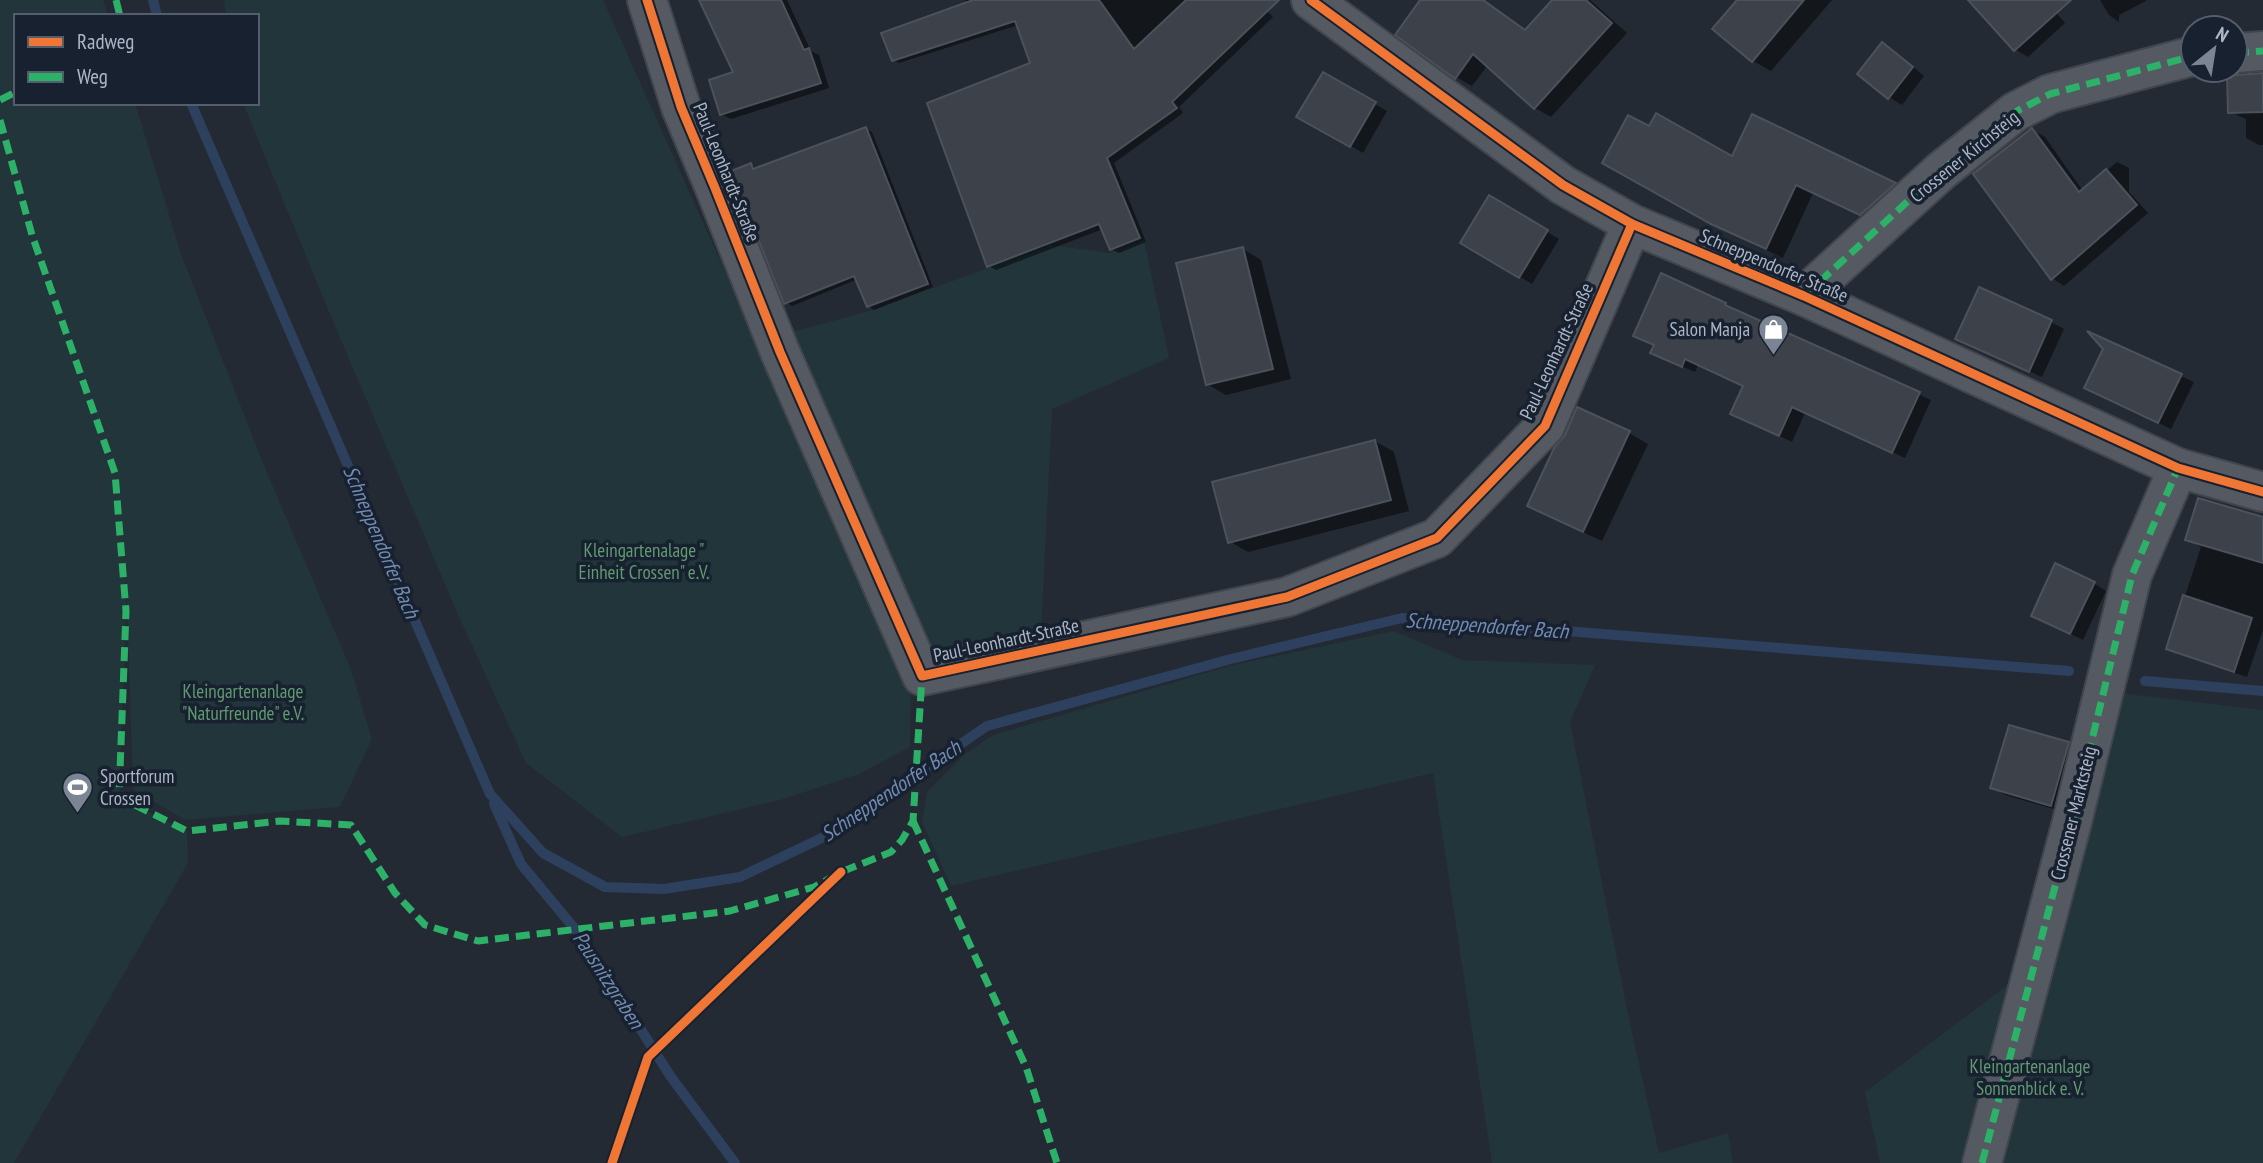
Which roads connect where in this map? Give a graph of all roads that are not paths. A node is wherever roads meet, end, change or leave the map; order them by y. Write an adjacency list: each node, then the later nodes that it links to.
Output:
1 (647, 0): 4 (street, Paul-Leonhardt-Straße)
2 (1311, 0): 4 (street, Schneppendorfer Straße)
3 (2179, 60): 5 (street, Crossener Kirchsteig)
4 (1632, 224): 5 (street, Schneppendorfer Straße)
5 (1804, 296): 6 (street, Schneppendorfer Straße)
6 (2178, 468): 7 (street, Schneppendorfer Straße); 8 (street, Crossener Marktsteig)
7 (2263, 492)
8 (1982, 1163)

